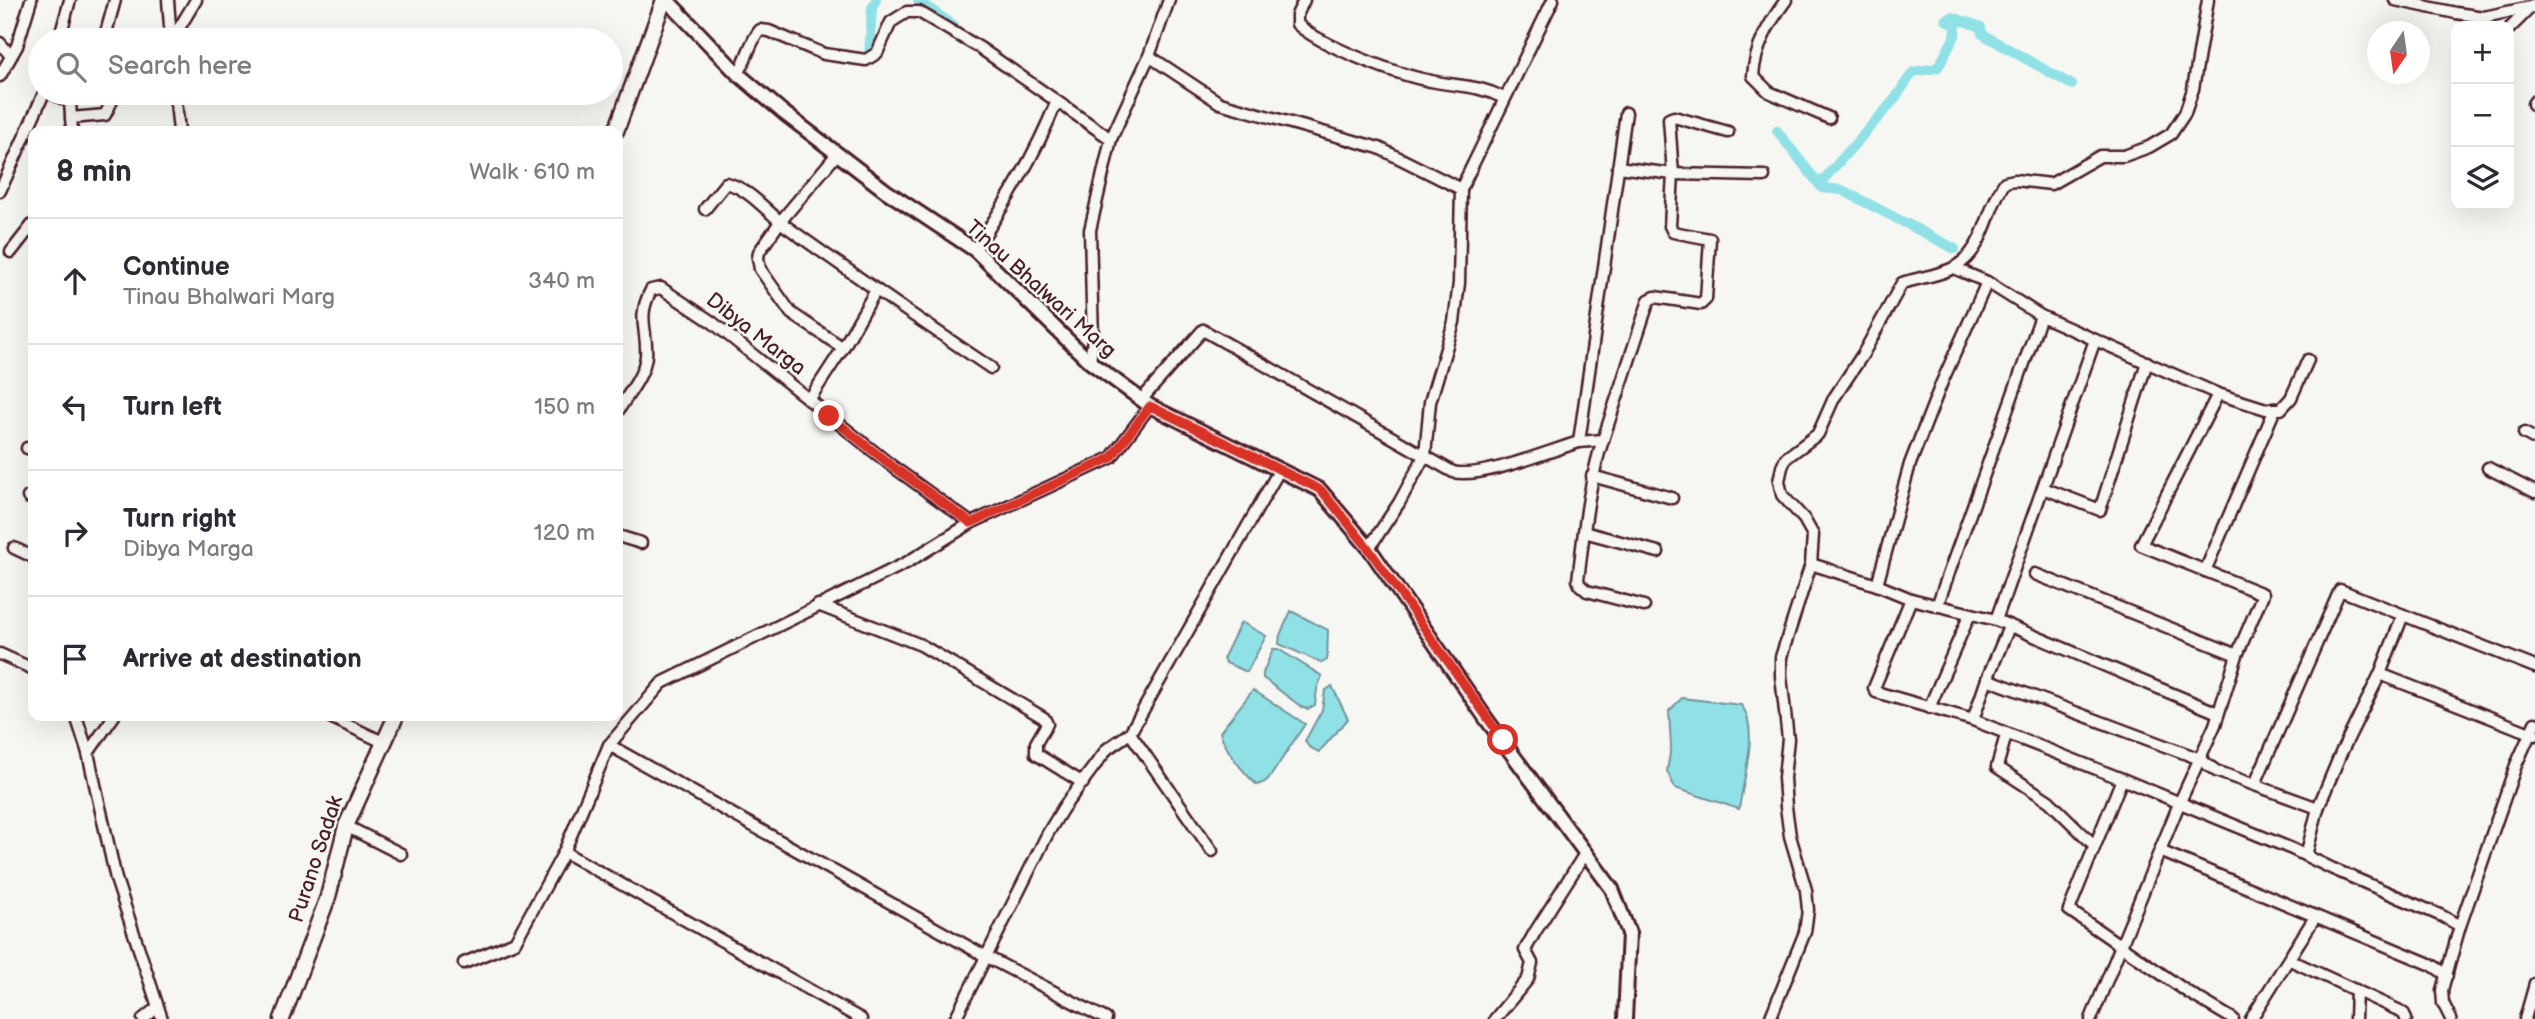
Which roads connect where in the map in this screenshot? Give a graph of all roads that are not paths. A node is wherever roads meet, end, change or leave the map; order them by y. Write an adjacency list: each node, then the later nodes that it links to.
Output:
1 (31, 0): 20 (street)
2 (70, 0): 15 (street)
3 (115, 0): 16 (street)
4 (168, 0): 17 (street)
5 (195, 0): 18 (street)
6 (665, 0): 22 (street, Tinau Bhalwari Marg); 36 (main road)
7 (1169, 0): 21 (street)
8 (1304, 0): 24 (street)
9 (1553, 0): 24 (street)
10 (1786, 0): 32 (street)
11 (2208, 0): 51 (street)
12 (2395, 0): 13 (street)
13 (2534, 6): 14 (street)
14 (2514, 24)
15 (62, 28)
16 (107, 28)
17 (171, 28)
18 (179, 28)
19 (0, 43): 20 (street)
20 (11, 56): 23 (street)
21 (1149, 56): 39 (street); 44 (street)
22 (738, 74): 25 (street); 40 (street, Tinau Bhalwari Marg)
23 (0, 76)
24 (1504, 98): 44 (street)
25 (1056, 103): 39 (street); 49 (street)
26 (39, 105): 33 (street)
27 (72, 105): 31 (street)
28 (110, 105): 31 (street)
29 (176, 105): 35 (street)
30 (1626, 113): 41 (street)
31 (71, 118): 34 (street)
32 (1829, 118)
33 (29, 126)
34 (72, 126)
35 (178, 126)
36 (618, 126)
37 (28, 129): 45 (street)
38 (1728, 132): 42 (street)
39 (1111, 139): 58 (street)
40 (836, 154): 47 (street); 49 (street, Tinau Bhalwari Marg)
41 (1618, 167): 42 (street); 69 (street)
42 (1673, 174): 43 (street); 68 (street)
43 (1764, 177)
44 (1461, 189): 70 (street)
45 (0, 191)
46 (705, 209): 47 (street)
47 (780, 222): 53 (street); 56 (street)
48 (28, 230): 50 (street)
49 (975, 250): 58 (street, Tinau Bhalwari Marg)
50 (11, 252)
51 (1954, 268): 52 (street); 85 (street)
52 (1987, 282): 54 (street); 88 (street)
53 (876, 290): 56 (street); 60 (street)
54 (2041, 316): 55 (street); 92 (street)
55 (2095, 340): 59 (street); 74 (street)
56 (844, 348): 62 (street)
57 (2308, 360): 65 (street)
58 (1090, 362): 64 (street, Tinau Bhalwari Marg)
59 (2147, 362): 61 (street); 74 (street)
60 (991, 368)
61 (2218, 394): 65 (street); 86 (street)
62 (808, 400): 63 (street, Dibya Marga); 77 (street, Dibya Marga)
63 (623, 403)
64 (1146, 403): 70 (street); 72 (street, Tinau Bhalwari Marg); 77 (street)
65 (2276, 409): 86 (street)
66 (2524, 433): 67 (street)
67 (2535, 439)
68 (1603, 440): 69 (street); 73 (street)
69 (1579, 442): 70 (street)
70 (1425, 454): 82 (street)
71 (2487, 468): 75 (street)
72 (1280, 469): 82 (street, Tinau Bhalwari Marg); 111 (street)
73 (1592, 476): 76 (street); 78 (street)
74 (2043, 488): 95 (street)
75 (2535, 492)
76 (1672, 498)
77 (971, 523): 90 (street)
78 (1584, 533): 83 (street); 91 (street)
79 (623, 538): 80 (street)
80 (641, 543)
81 (15, 548): 84 (street)
82 (1368, 548): 128 (street, Tinau Bhalwari Marg)
83 (1658, 552)
84 (28, 554)
85 (1811, 564): 88 (street); 149 (street)
86 (2205, 571): 98 (street)
87 (2035, 574): 98 (street)
88 (1877, 585): 89 (street)
89 (1911, 599): 92 (street); 103 (street)
90 (818, 606): 115 (street); 119 (street)
91 (1644, 606)
92 (1937, 606): 93 (street)
93 (1970, 614): 95 (street); 103 (street)
94 (2403, 615): 100 (street); 101 (street); 120 (street)
95 (1996, 620): 96 (street)
96 (2009, 627): 102 (street); 104 (street)
97 (0, 653): 99 (street)
98 (2237, 655): 104 (street)
99 (28, 667)
100 (2535, 667)
101 (2380, 674): 112 (street); 122 (street)
102 (1987, 679): 105 (street); 117 (street)
103 (1929, 708): 105 (street)
104 (2218, 713): 117 (street)
105 (1973, 720): 113 (street)
106 (78, 721): 116 (street)
107 (110, 721): 116 (street)
108 (339, 721): 114 (street)
109 (394, 721): 114 (main road, Purano Sadak)
110 (2535, 723): 112 (street)
111 (1130, 733): 119 (street); 125 (street)
112 (2533, 734): 132 (street)
113 (2006, 735): 118 (street); 124 (street)
114 (383, 742): 123 (main road, Purano Sadak)
115 (609, 745): 127 (street); 134 (street)
116 (88, 753): 140 (street)
117 (2200, 759): 120 (street); 121 (street)
118 (2123, 779): 121 (street); 124 (street)
119 (1083, 783): 134 (street)
120 (2255, 784): 122 (street)
121 (2179, 804): 126 (street); 130 (street)
122 (2318, 808): 130 (street)
123 (346, 826): 129 (street); 143 (main road, Purano Sadak)
124 (2094, 845): 133 (street)
125 (1212, 851)
126 (2160, 851): 131 (street); 133 (street)
127 (564, 852): 136 (street); 144 (street)
128 (1586, 852): 147 (street); 148 (street, Tinau Bhalwari Marg)
129 (401, 854)
130 (2306, 856): 132 (street)
131 (2315, 917): 135 (street); 137 (street)
132 (2460, 926): 137 (street)
133 (2122, 948): 150 (street); 151 (street)
134 (985, 956): 145 (street); 146 (street)
135 (2290, 960): 139 (street); 152 (street)
136 (464, 963)
137 (2446, 975): 155 (street)
138 (2535, 984): 156 (street)
139 (2356, 990): 153 (street); 154 (street)
140 (158, 1007): 141 (street); 142 (street)
141 (143, 1019)
142 (162, 1019)
143 (282, 1019)
144 (861, 1019)
145 (955, 1019)
146 (1106, 1019)
147 (1495, 1019)
148 (1625, 1019)
149 (1770, 1019)
150 (2091, 1019)
151 (2233, 1019)
152 (2251, 1019)
153 (2356, 1019)
154 (2406, 1019)
155 (2451, 1019)
156 (2525, 1019)

